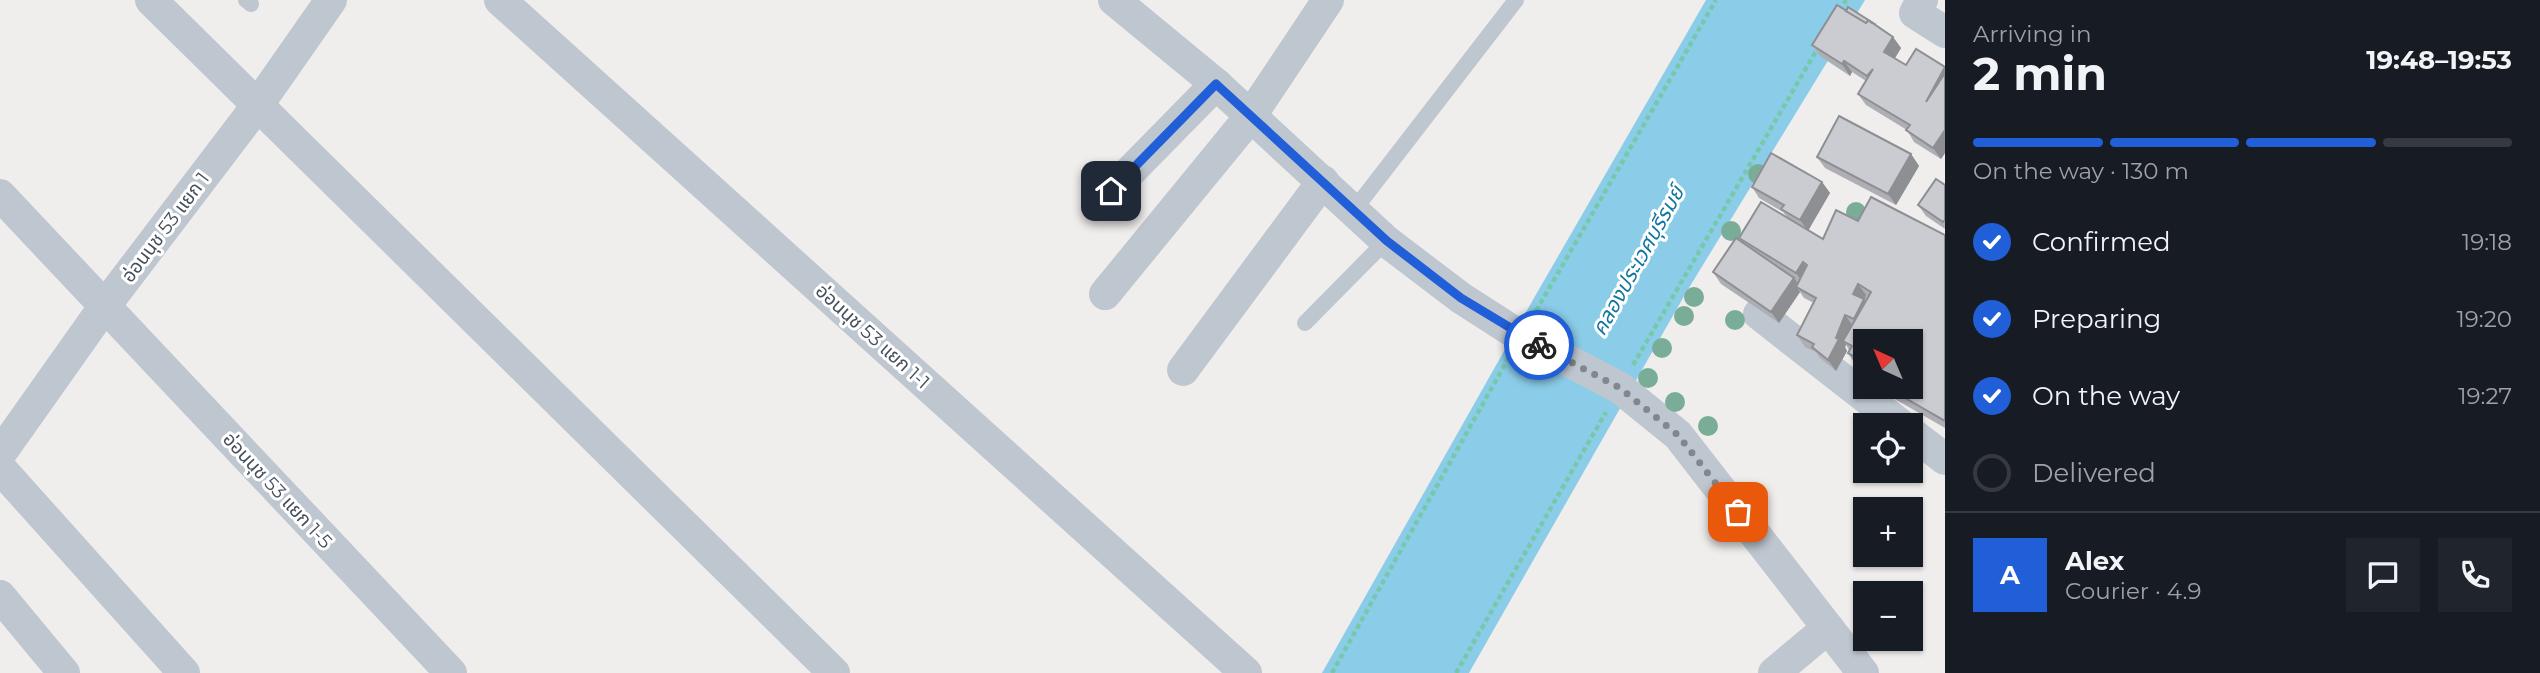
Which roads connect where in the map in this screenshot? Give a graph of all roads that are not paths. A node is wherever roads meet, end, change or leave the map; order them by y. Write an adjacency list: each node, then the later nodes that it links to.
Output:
1 (151, 0): 10 (street)
2 (331, 0): 10 (street, อ่อนนุช 53 แยก 1)
3 (500, 0): 33 (street, อ่อนนุช 53 แยก 1-1)
4 (1115, 0): 9 (street)
5 (1328, 0): 11 (street)
6 (1516, 0): 15 (lane)
7 (1923, 0): 8 (street)
8 (1945, 32)
9 (1216, 84): 11 (street); 13 (street)
10 (257, 106): 18 (street, อ่อนนุช 53 แยก 1); 32 (street)
11 (1250, 117): 12 (street); 17 (street)
12 (1323, 181): 15 (street); 21 (street)
13 (1111, 191)
14 (0, 195): 18 (street, อ่อนนุช 53 แยก 1-5)
15 (1354, 210): 16 (street)
16 (1387, 241): 20 (lane); 28 (street, bridge)
17 (1105, 294)
18 (104, 307): 24 (street, อ่อนนุช 53 แยก 1); 31 (street, อ่อนนุช 53 แยก 1-5)
19 (1759, 314): 22 (street)
20 (1305, 323)
21 (1183, 370)
22 (1885, 413)
23 (1923, 443): 25 (street)
24 (0, 454)
25 (1945, 460)
26 (0, 468): 30 (street)
27 (0, 596): 29 (street)
28 (1828, 628): 34 (street); 35 (street)
29 (64, 673)
30 (184, 673)
31 (451, 673)
32 (834, 673)
33 (1246, 673)
34 (1774, 673)
35 (1863, 673)

